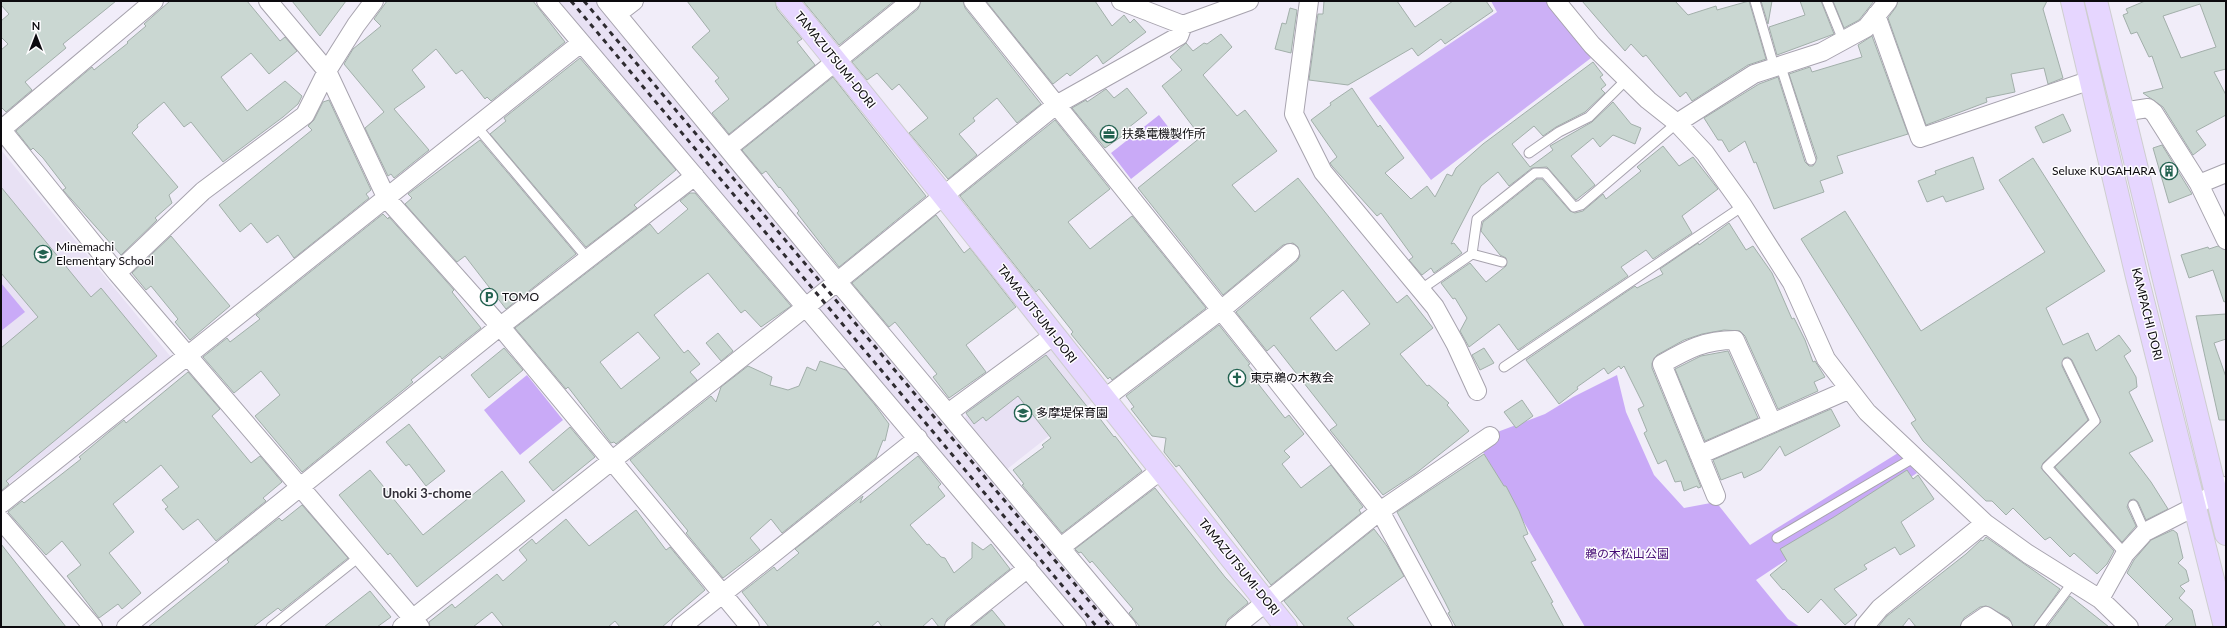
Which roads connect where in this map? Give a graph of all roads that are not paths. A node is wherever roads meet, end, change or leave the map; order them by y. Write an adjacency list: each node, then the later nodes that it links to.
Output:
1 (154, 1): 32 (street)
2 (268, 1): 25 (street)
3 (374, 1): 25 (street)
4 (546, 1): 22 (street)
5 (634, 1): 18 (street)
6 (787, 1): 23 (main road, TAMAZUTSUMI-DORI)
7 (911, 1): 23 (street)
8 (973, 1): 28 (street)
9 (1121, 1): 20 (street)
10 (1249, 1): 20 (street)
11 (1310, 1): 49 (street)
12 (1556, 1): 26 (street)
13 (1755, 1): 24 (lane)
14 (1827, 1): 21 (lane)
15 (1888, 1): 19 (street)
16 (2072, 1): 27 (main road, KAMPACHI DORI)
17 (2096, 1): 29 (main road, KAMPACHI DORI)
18 (611, 8): 33 (street)
19 (1876, 16): 21 (street); 27 (street)
20 (1183, 25): 28 (street)
21 (1844, 40): 24 (street)
22 (581, 43): 31 (street); 37 (street)
23 (836, 61): 33 (street); 39 (main road, TAMAZUTSUMI-DORI)
24 (1777, 65): 30 (street); 35 (lane)
25 (327, 71): 40 (street); 47 (street)
26 (1627, 79): 30 (street); 34 (lane)
27 (2091, 80): 73 (main road, KAMPACHI DORI)
28 (1056, 105): 39 (street); 51 (street)
29 (2122, 112): 38 (street); 69 (main road, KAMPACHI DORI)
30 (1677, 123): 41 (street); 44 (lane)
31 (477, 127): 40 (street); 45 (lane)
32 (1, 129): 47 (street)
33 (728, 148): 48 (street)
34 (1529, 154)
35 (1811, 160)
36 (2226, 173): 38 (street)
37 (695, 176): 45 (street); 50 (street)
38 (2199, 184): 42 (street)
39 (944, 195): 48 (street); 53 (main road, TAMAZUTSUMI-DORI)
40 (386, 199): 52 (street); 54 (street)
41 (1743, 206): 56 (lane); 57 (street)
42 (2226, 240)
43 (1290, 253): 51 (street)
44 (1472, 254): 46 (lane); 49 (lane)
45 (588, 259): 52 (street)
46 (1502, 262)
47 (117, 273): 54 (street)
48 (836, 281): 50 (street); 60 (street)
49 (1420, 290): 58 (street)
50 (807, 306): 63 (street); 66 (street)
51 (1221, 310): 59 (street); 74 (street)
52 (500, 326): 66 (street); 68 (street)
53 (1053, 336): 59 (main road, TAMAZUTSUMI-DORI); 60 (street)
54 (187, 355): 68 (street); 71 (street)
55 (2067, 363): 81 (lane)
56 (1504, 367)
57 (1848, 390): 61 (street); 65 (street)
58 (1477, 391)
59 (1104, 399): 67 (main road, TAMAZUTSUMI-DORI)
60 (948, 413): 80 (street)
61 (1772, 422): 64 (street); 64 (street)
62 (1490, 436): 74 (street)
63 (918, 438): 83 (street); 85 (street)
64 (1699, 455): 70 (street)
65 (1915, 457): 76 (street); 79 (lane)
66 (612, 460): 85 (street); 88 (street)
67 (1161, 470): 80 (street); 87 (main road, TAMAZUTSUMI-DORI)
68 (301, 487): 82 (street); 90 (street)
69 (2221, 489): 73 (street); 78 (main road, KAMPACHI DORI)
70 (1716, 496)
71 (1, 504)
72 (2133, 505): 77 (lane)
73 (2194, 506): 77 (street); 105 (main road, KAMPACHI DORI)
74 (1380, 512): 87 (street); 99 (street)
75 (1, 520): 89 (street)
76 (1985, 523): 84 (street); 100 (street)
77 (2145, 532): 81 (street)
78 (2226, 534)
79 (1776, 538)
80 (1061, 547): 96 (street)
81 (2125, 554): 86 (street)
82 (359, 557): 88 (street); 91 (lane)
83 (1028, 568): 94 (street); 95 (street)
84 (2074, 582): 86 (street); 103 (lane)
85 (722, 595): 92 (street); 93 (street)
86 (2100, 599): 104 (street)
87 (1266, 602): 97 (street); 98 (main road, TAMAZUTSUMI-DORI)
88 (412, 624)
89 (93, 627)
90 (126, 627)
91 (271, 627)
92 (681, 627)
93 (750, 627)
94 (954, 627)
95 (1077, 627)
96 (1128, 627)
97 (1235, 627)
98 (1286, 627)
99 (1443, 627)
100 (1864, 627)
101 (1970, 627): 102 (street)
102 (2003, 627)
103 (2039, 627)
104 (2129, 627)
105 (2225, 627)

